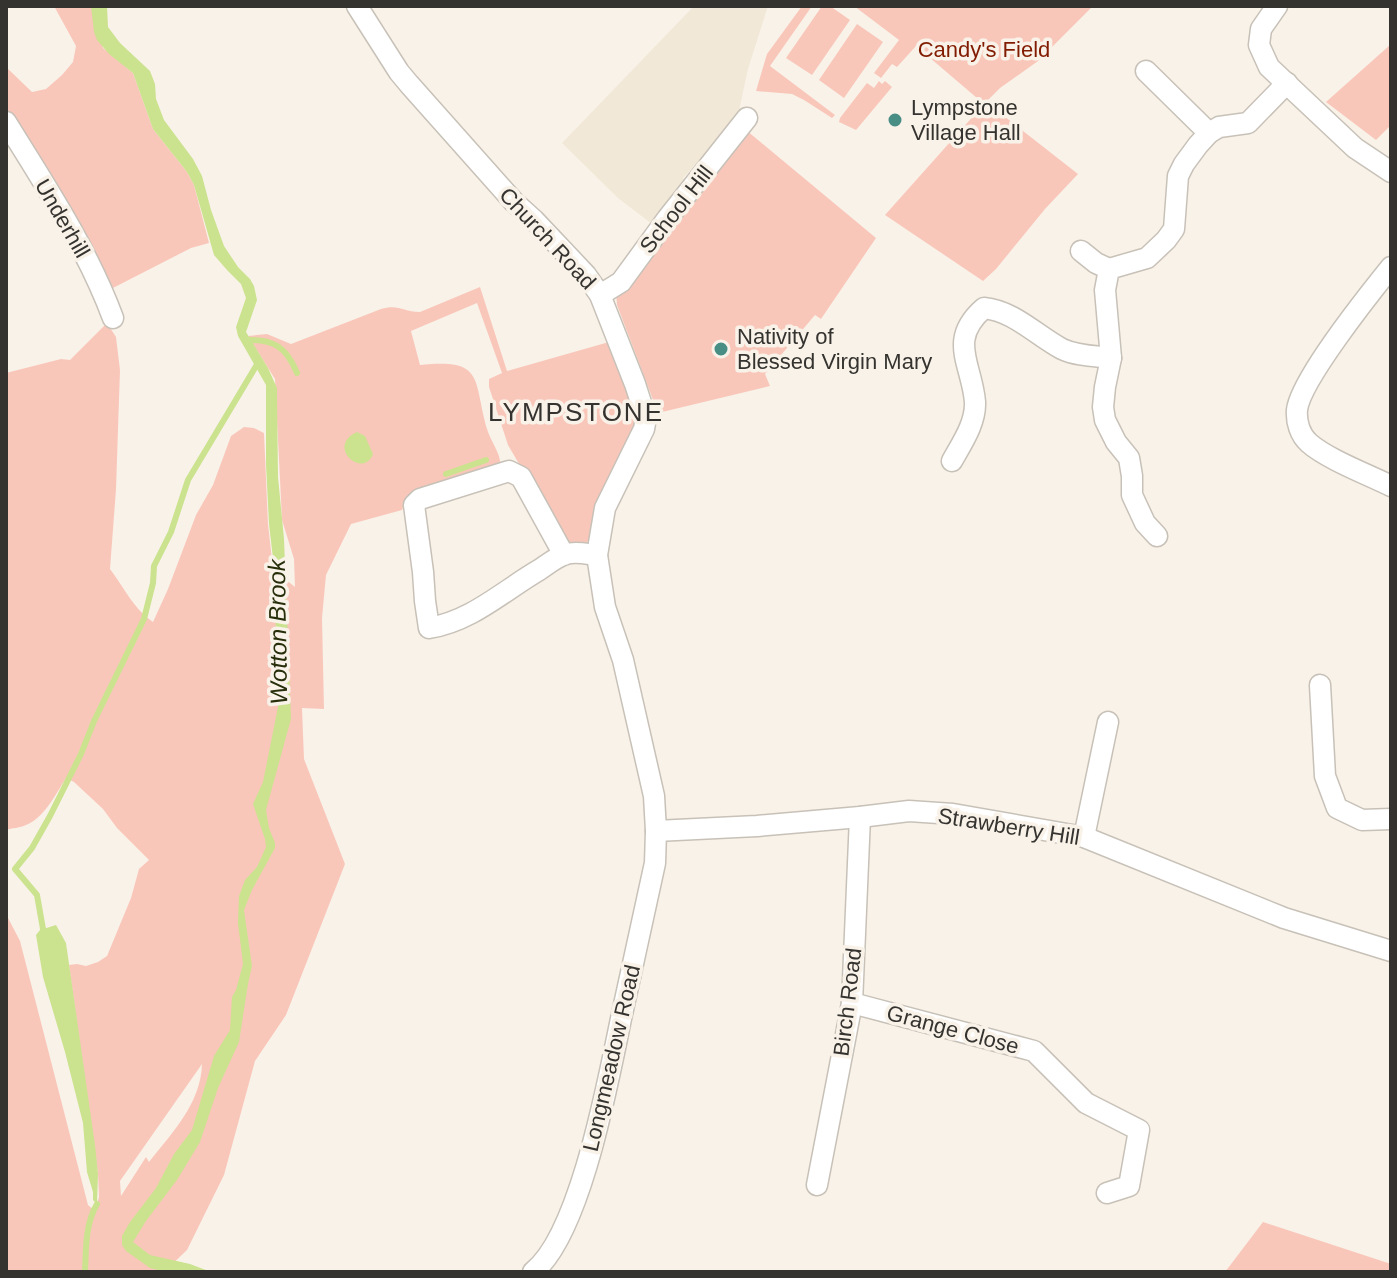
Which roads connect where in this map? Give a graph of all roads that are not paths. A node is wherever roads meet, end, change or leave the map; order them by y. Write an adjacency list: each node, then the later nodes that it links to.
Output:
1 (357, 6): 12 (street, Church Road)
2 (1277, 6): 4 (street)
3 (1146, 71): 7 (street)
4 (1287, 83): 7 (street); 8 (street)
5 (747, 118): 12 (street, School Hill)
6 (6, 122): 13 (street, Underhill)
7 (1209, 133): 11 (street)
8 (1391, 172)
9 (1081, 251): 11 (street)
10 (1391, 267): 16 (street)
11 (1109, 269): 14 (street)
12 (600, 295): 19 (street, Church Road)
13 (113, 318)
14 (1111, 358): 15 (street); 17 (street)
15 (952, 461)
16 (1391, 486)
17 (1157, 536)
18 (564, 555): 18 (street); 19 (street)
19 (597, 555): 24 (street, Church Road)
20 (1320, 685): 23 (street)
21 (1108, 722): 25 (street)
22 (860, 817): 24 (street, Strawberry Hill); 25 (street, Strawberry Hill); 27 (street, Birch Road)
23 (1391, 819)
24 (656, 831): 30 (street, Longmeadow Road)
25 (1084, 837): 26 (street, Strawberry Hill)
26 (1391, 951)
27 (852, 1003): 28 (street, Birch Road); 29 (street, Grange Close)
28 (817, 1185)
29 (1107, 1193)
30 (533, 1272)

